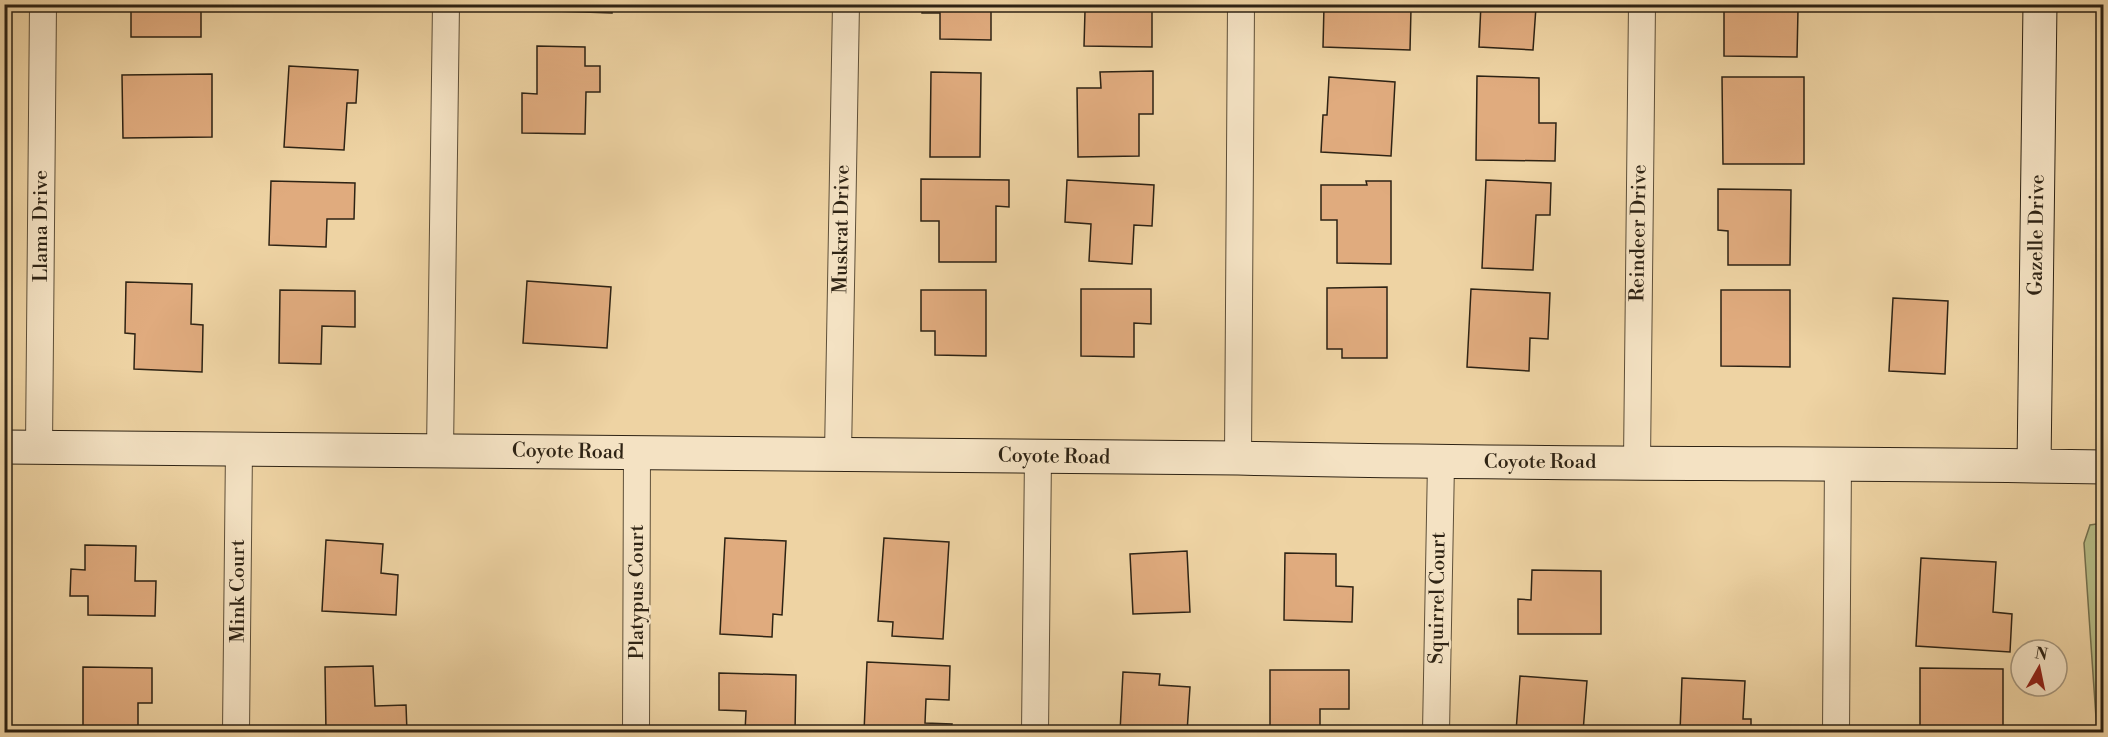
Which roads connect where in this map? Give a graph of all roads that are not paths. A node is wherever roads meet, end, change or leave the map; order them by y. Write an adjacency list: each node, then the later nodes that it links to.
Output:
1 (43, 4): 8 (street, Llama Drive)
2 (446, 4): 10 (street)
3 (846, 4): 12 (street, Muskrat Drive)
4 (1240, 4): 14 (street)
5 (1642, 4): 15 (street, Reindeer Drive)
6 (2040, 4): 18 (street, Gazelle Drive)
7 (4, 447): 8 (street, Coyote Road)
8 (39, 447): 9 (street, Coyote Road)
9 (238, 449): 10 (street, Coyote Road); 20 (street, Mink Court)
10 (440, 451): 11 (street, Coyote Road)
11 (637, 452): 12 (street, Coyote Road); 21 (street, Platypus Court)
12 (838, 454): 13 (street, Coyote Road)
13 (1038, 456): 14 (street, Coyote Road); 22 (street)
14 (1238, 458): 16 (street, Coyote Road)
15 (1637, 462): 16 (street, Coyote Road); 17 (street, Coyote Road)
16 (1441, 463): 23 (street, Squirrel Court)
17 (1838, 463): 18 (street, Coyote Road); 24 (street)
18 (2034, 466): 19 (street, Coyote Road)
19 (2103, 466)
20 (237, 732)
21 (636, 732)
22 (1035, 732)
23 (1436, 732)
24 (1836, 732)

